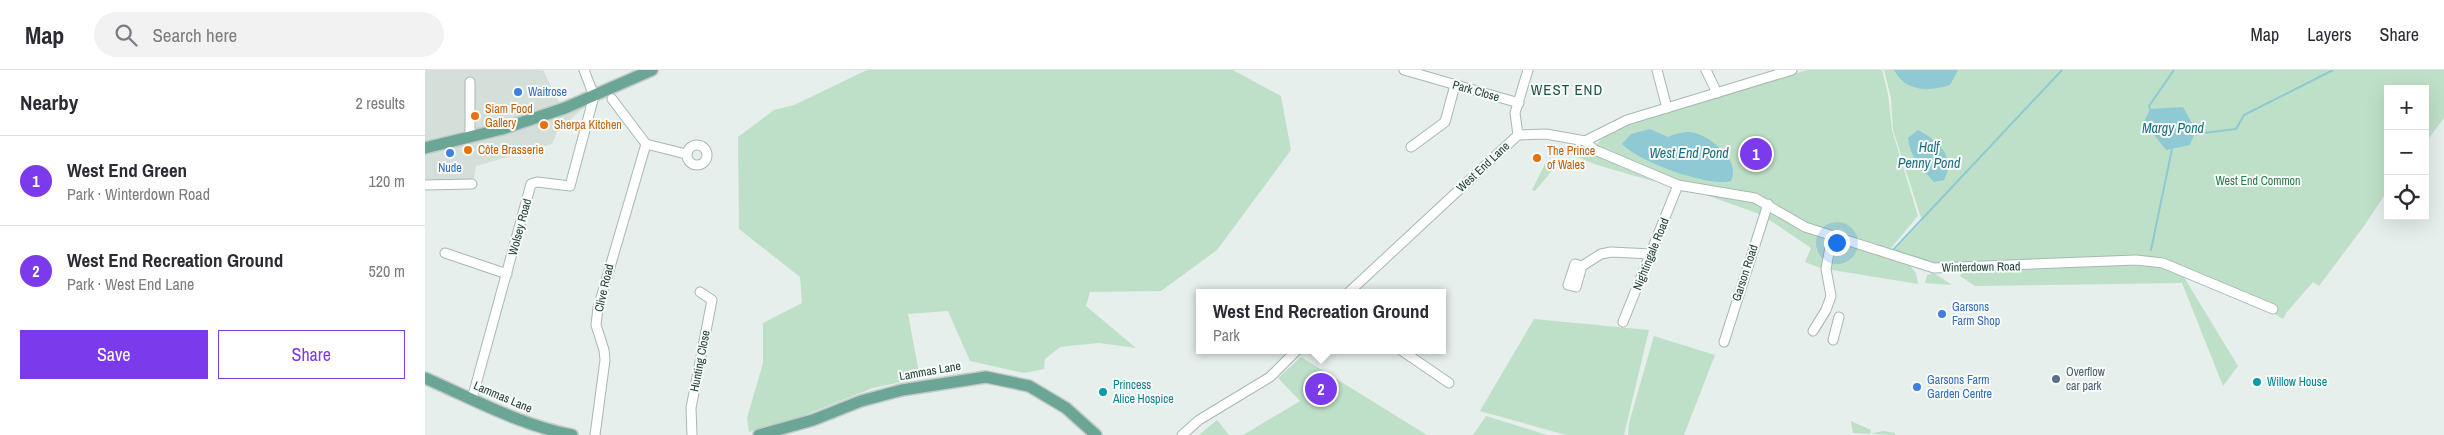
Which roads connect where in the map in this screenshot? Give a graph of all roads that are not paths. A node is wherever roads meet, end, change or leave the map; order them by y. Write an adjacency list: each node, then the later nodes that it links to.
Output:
1 (584, 70): 11 (street)
2 (651, 70): 11 (main road)
3 (1404, 70): 9 (street, Park Close)
4 (1528, 70): 13 (street)
5 (1657, 70): 14 (street)
6 (1706, 70): 10 (street)
7 (1792, 70): 10 (street)
8 (470, 82): 16 (street)
9 (1455, 85): 13 (street, Park Close); 20 (street)
10 (1717, 93): 14 (street)
11 (591, 98): 16 (main road); 30 (street, Wolsey Road)
12 (612, 99): 19 (street)
13 (1519, 103): 15 (street)
14 (1667, 108): 17 (street)
15 (1518, 135): 17 (street, West End Lane); 31 (street, West End Lane)
16 (470, 136): 18 (main road)
17 (1585, 141): 24 (street, Winterdown Road)
18 (427, 144)
19 (646, 144): 21 (street); 47 (street, Clive Road)
20 (1411, 147)
21 (686, 154)
22 (472, 184): 23 (street)
23 (425, 185)
24 (1678, 185): 25 (street, Winterdown Road); 28 (street, Nightingale Road)
25 (1768, 204): 26 (street, Winterdown Road); 40 (street, Garson Road)
26 (1832, 236): 33 (street, Winterdown Road); 36 (street)
27 (445, 252): 30 (street)
28 (1651, 254): 29 (street); 35 (street, Nightingale Road)
29 (1582, 266)
30 (507, 274): 45 (street, Wolsey Road)
31 (1352, 289)
32 (700, 292): 48 (street, Hunting Close)
33 (2273, 309)
34 (1839, 317): 37 (street)
35 (1623, 322)
36 (1819, 322): 37 (street); 38 (street)
37 (1836, 329): 39 (street)
38 (1813, 330)
39 (1833, 340)
40 (1724, 342)
41 (1293, 354): 51 (street)
42 (1407, 354): 44 (street)
43 (425, 378): 45 (main road, Lammas Lane)
44 (1449, 383)
45 (472, 399): 46 (main road, Lammas Lane)
46 (573, 435)
47 (595, 435)
48 (692, 435)
49 (759, 435): 50 (main road, Lammas Lane)
50 (1096, 435)
51 (1182, 435)

